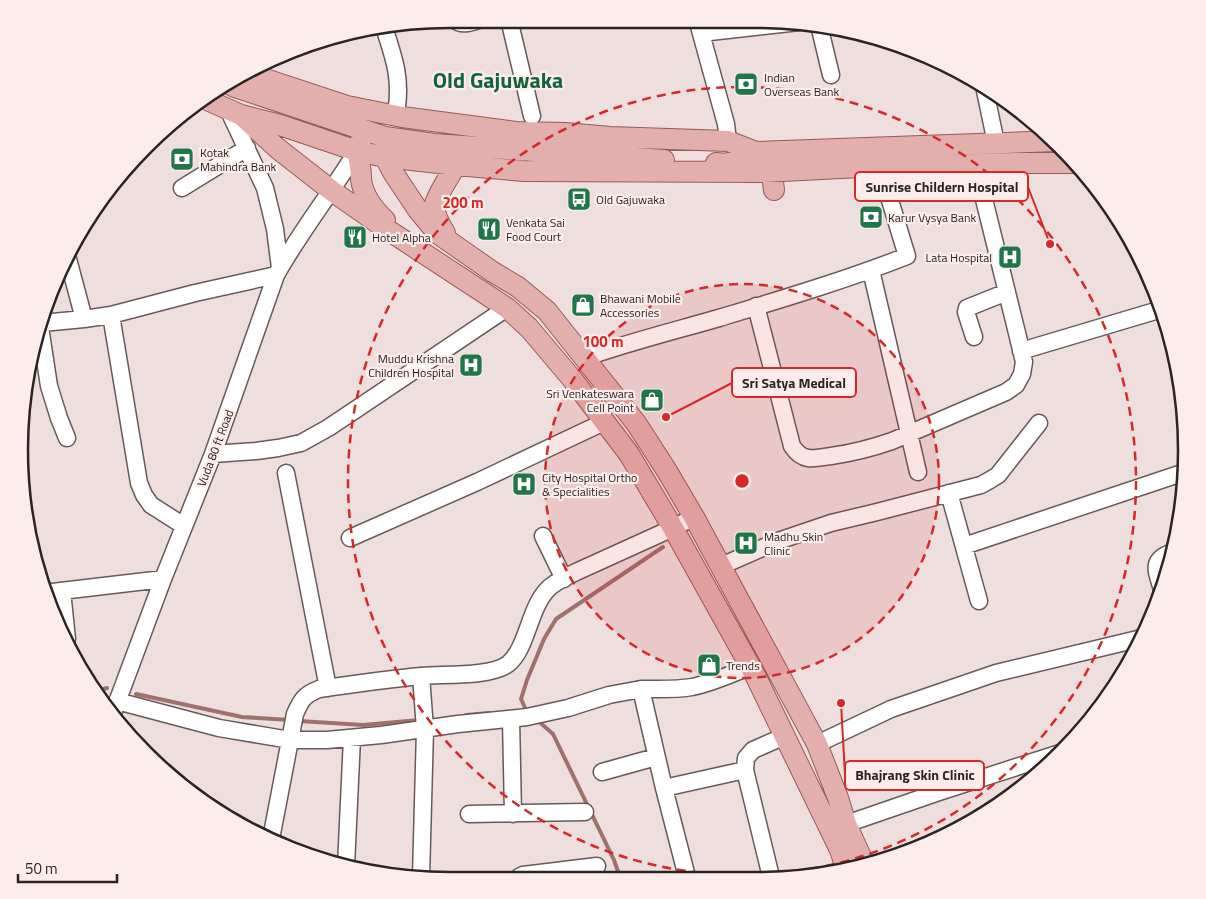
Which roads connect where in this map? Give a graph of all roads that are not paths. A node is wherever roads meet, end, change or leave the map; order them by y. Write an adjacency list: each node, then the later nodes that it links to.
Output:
1 (511, 28): 13 (street)
2 (700, 28): 16 (street)
3 (385, 33): 11 (street)
4 (821, 33): 6 (street)
5 (254, 75): 16 (main road)
6 (831, 75)
7 (235, 86): 10 (main road)
8 (986, 96): 18 (street)
9 (211, 102): 12 (main road)
10 (285, 104): 14 (main road); 15 (main road)
11 (397, 106)
12 (234, 112): 14 (main road); 20 (street); 29 (main road)
13 (532, 116)
14 (276, 124): 21 (main road)
15 (365, 131): 19 (main road); 21 (main road)
16 (728, 141): 22 (main road)
17 (1045, 141): 18 (main road)
18 (996, 143): 22 (main road)
19 (385, 147): 21 (main road); 22 (main road); 24 (main road); 31 (main road)
20 (247, 148): 28 (street); 34 (street)
21 (357, 151): 29 (street, Vuda 80 ft Road); 30 (main road)
22 (762, 152): 25 (main road)
23 (1066, 163): 25 (main road)
24 (456, 165): 25 (main road); 31 (main road)
25 (773, 181)
26 (980, 183): 35 (street)
27 (885, 184): 33 (street)
28 (182, 188)
29 (332, 191): 30 (main road); 34 (street, Vuda 80 ft Road)
30 (404, 240): 37 (main road)
31 (451, 244): 45 (main road)
32 (70, 266): 40 (street)
33 (871, 270): 36 (street); 48 (street)
34 (278, 272): 39 (street); 50 (street, Vuda 80 ft Road)
35 (1007, 292): 42 (street); 44 (street)
36 (756, 306): 45 (street); 48 (street)
37 (507, 308): 46 (main road); 50 (street)
38 (1155, 311): 44 (street)
39 (111, 315): 40 (street); 56 (street)
40 (84, 319): 41 (street)
41 (48, 322)
42 (974, 337)
43 (42, 340): 49 (street)
44 (1021, 351): 48 (street)
45 (584, 358): 55 (main road)
46 (604, 422): 57 (main road); 59 (street)
47 (1039, 424): 54 (street)
48 (909, 434): 51 (street)
49 (67, 438)
50 (213, 454): 56 (street, Vuda 80 ft Road)
51 (918, 472)
52 (286, 473): 73 (street)
53 (1178, 474): 60 (street)
54 (949, 493): 60 (street); 62 (street)
55 (694, 517): 57 (street); 62 (main road)
56 (184, 526): 64 (street, Vuda 80 ft Road)
57 (673, 528): 65 (street); 71 (main road)
58 (543, 536): 65 (street)
59 (350, 538)
60 (964, 546): 68 (street)
61 (1165, 555): 63 (street)
62 (721, 566): 81 (main road)
63 (1159, 576)
64 (163, 579): 66 (street); 75 (street, Vuda 80 ft Road)
65 (564, 579): 72 (street)
66 (62, 591): 67 (street); 69 (street)
67 (53, 593)
68 (979, 601)
69 (65, 623)
70 (1133, 640): 81 (street)
71 (751, 666): 74 (street); 78 (main road)
72 (421, 676): 73 (street); 77 (street)
73 (328, 688): 80 (street)
74 (641, 689): 76 (street); 82 (street)
75 (115, 707): 80 (street)
76 (519, 718): 77 (street); 89 (street)
77 (425, 729): 79 (street); 96 (street)
78 (785, 736): 84 (street); 94 (main road)
79 (352, 738): 80 (street); 92 (street)
80 (290, 740): 91 (street)
81 (816, 744): 90 (main road)
82 (656, 757): 85 (street); 86 (street)
83 (1045, 758): 90 (street)
84 (745, 770): 86 (street); 99 (street)
85 (602, 772)
86 (664, 788): 98 (street)
87 (586, 812): 89 (street)
88 (469, 814): 89 (street)
89 (513, 814)
90 (846, 824): 93 (main road)
91 (272, 832)
92 (346, 858)
93 (862, 858)
94 (844, 862)
95 (597, 866): 97 (street)
96 (421, 871)
97 (548, 872)
98 (686, 872)
99 (770, 872)

